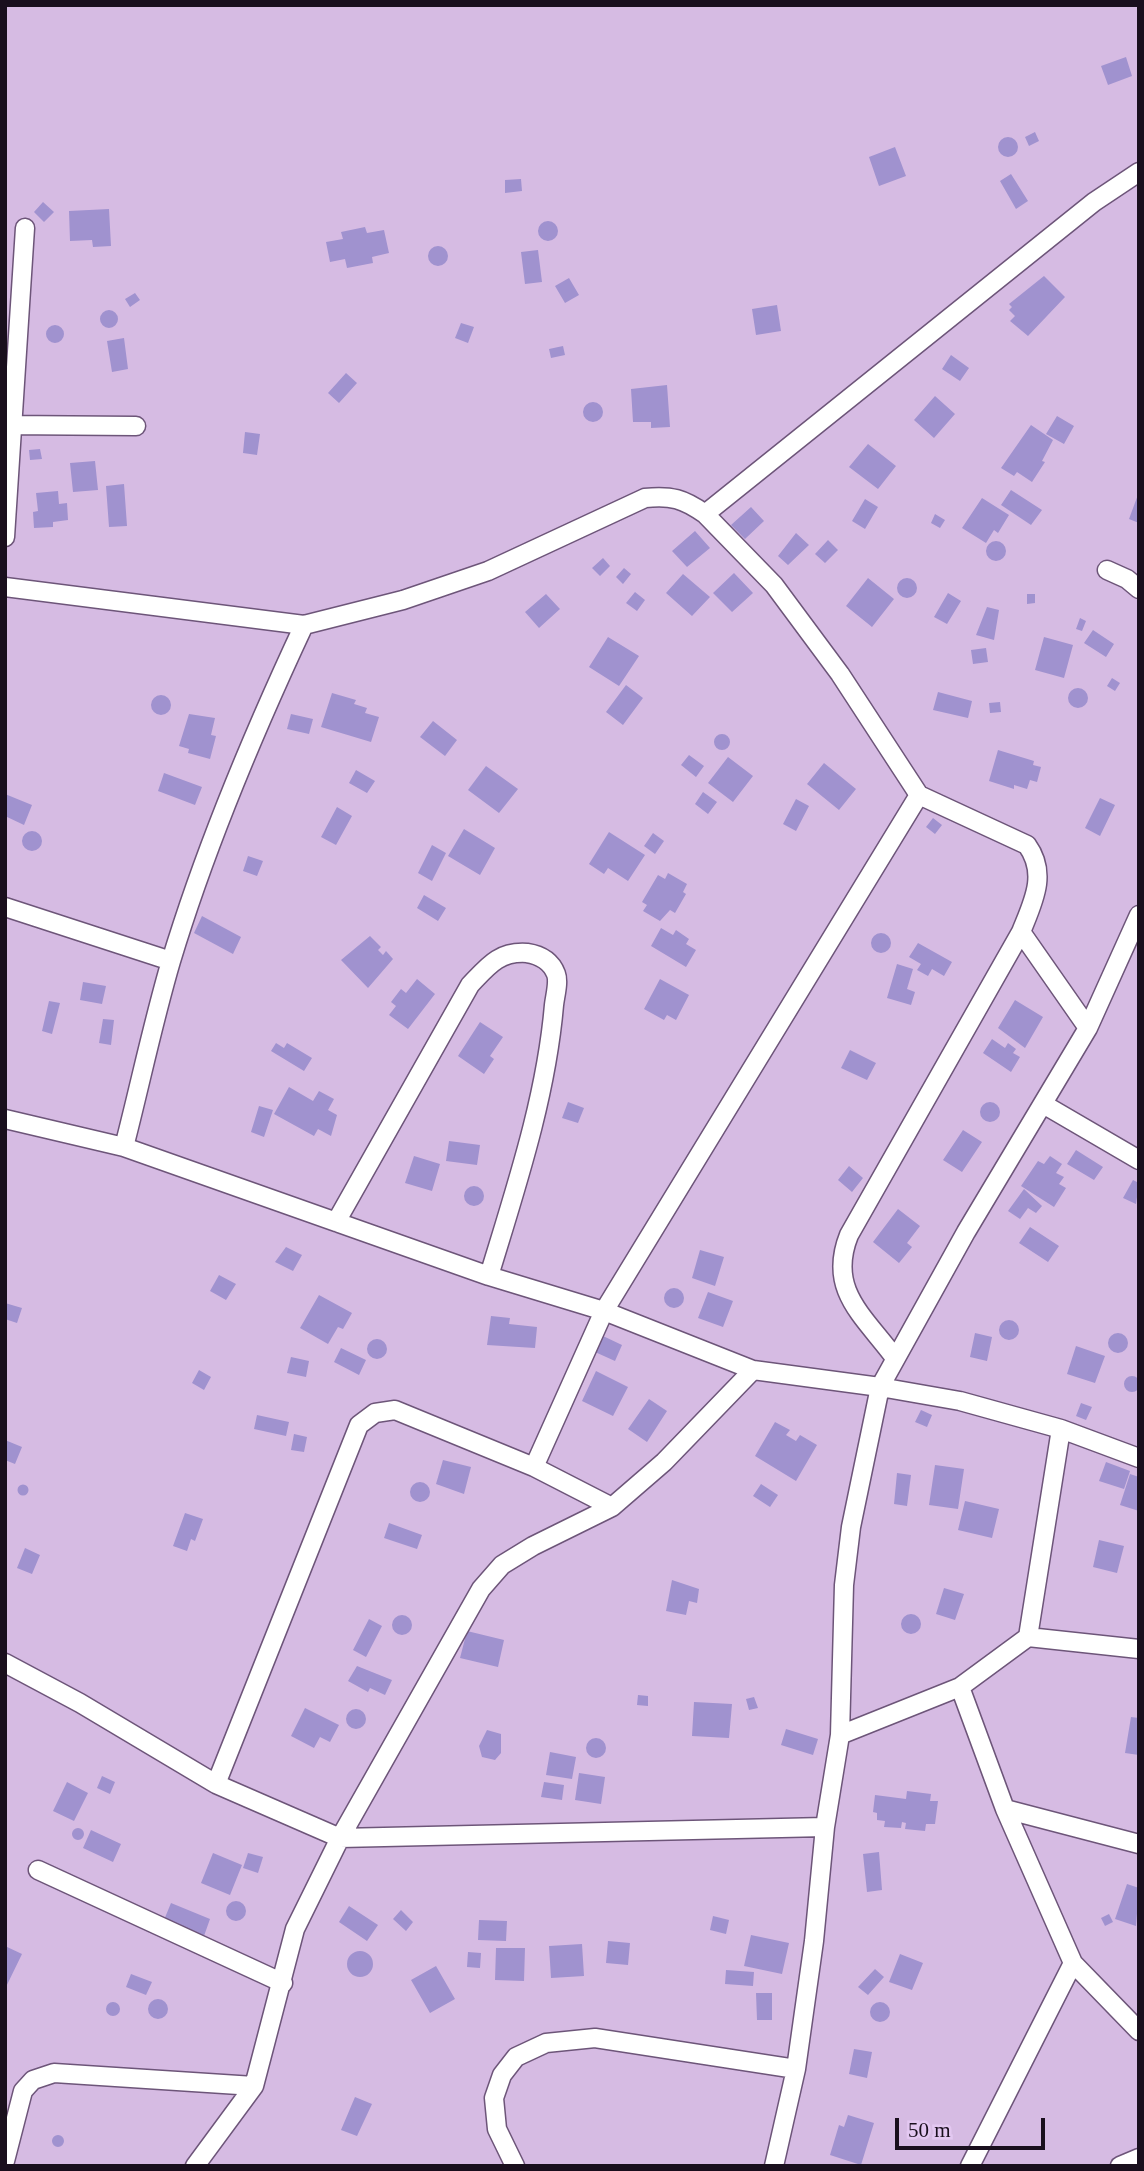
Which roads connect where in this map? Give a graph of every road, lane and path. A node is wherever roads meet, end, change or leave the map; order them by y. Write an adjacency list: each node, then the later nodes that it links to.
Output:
1 (1139, 172): 5 (street)
2 (25, 228): 3 (street)
3 (9, 425): 4 (street); 6 (street)
4 (136, 426)
5 (705, 514): 10 (street); 11 (street)
6 (5, 537)
7 (1107, 570): 9 (street)
8 (5, 587): 10 (street)
9 (1139, 589)
10 (304, 625): 15 (street)
11 (919, 795): 14 (street); 23 (street)
12 (5, 906): 15 (street)
13 (1139, 915): 16 (street)
14 (1021, 932): 16 (street); 24 (street)
15 (171, 961): 19 (street)
16 (1088, 1028): 17 (street)
17 (1043, 1104): 20 (street); 24 (street)
18 (5, 1119): 19 (street)
19 (124, 1147): 21 (street)
20 (1139, 1160)
21 (336, 1222): 22 (street); 22 (street)
22 (489, 1276): 23 (street)
23 (604, 1311): 25 (street); 29 (street)
24 (895, 1358): 26 (street)
25 (753, 1370): 26 (street); 30 (street)
26 (880, 1387): 27 (street); 35 (street)
27 (1061, 1429): 28 (street); 31 (street)
28 (1139, 1458)
29 (534, 1467): 30 (street); 36 (street)
30 (612, 1507): 39 (street)
31 (1028, 1637): 32 (street); 34 (street)
32 (1139, 1649)
33 (5, 1663): 36 (street)
34 (960, 1687): 35 (street); 37 (street)
35 (841, 1735): 38 (street)
36 (216, 1784): 39 (street)
37 (1006, 1809): 40 (street); 42 (street)
38 (825, 1827): 39 (street); 45 (street)
39 (340, 1838): 43 (street)
40 (1139, 1844)
41 (38, 1870): 43 (street)
42 (1073, 1963): 44 (street); 52 (street)
43 (282, 1983): 46 (street)
44 (1139, 2031)
45 (796, 2068): 50 (street); 51 (street)
46 (254, 2086): 48 (street); 49 (street)
47 (1139, 2158): 53 (street)
48 (5, 2161)
49 (195, 2166)
50 (515, 2166)
51 (774, 2166)
52 (970, 2166)
53 (1120, 2166)

